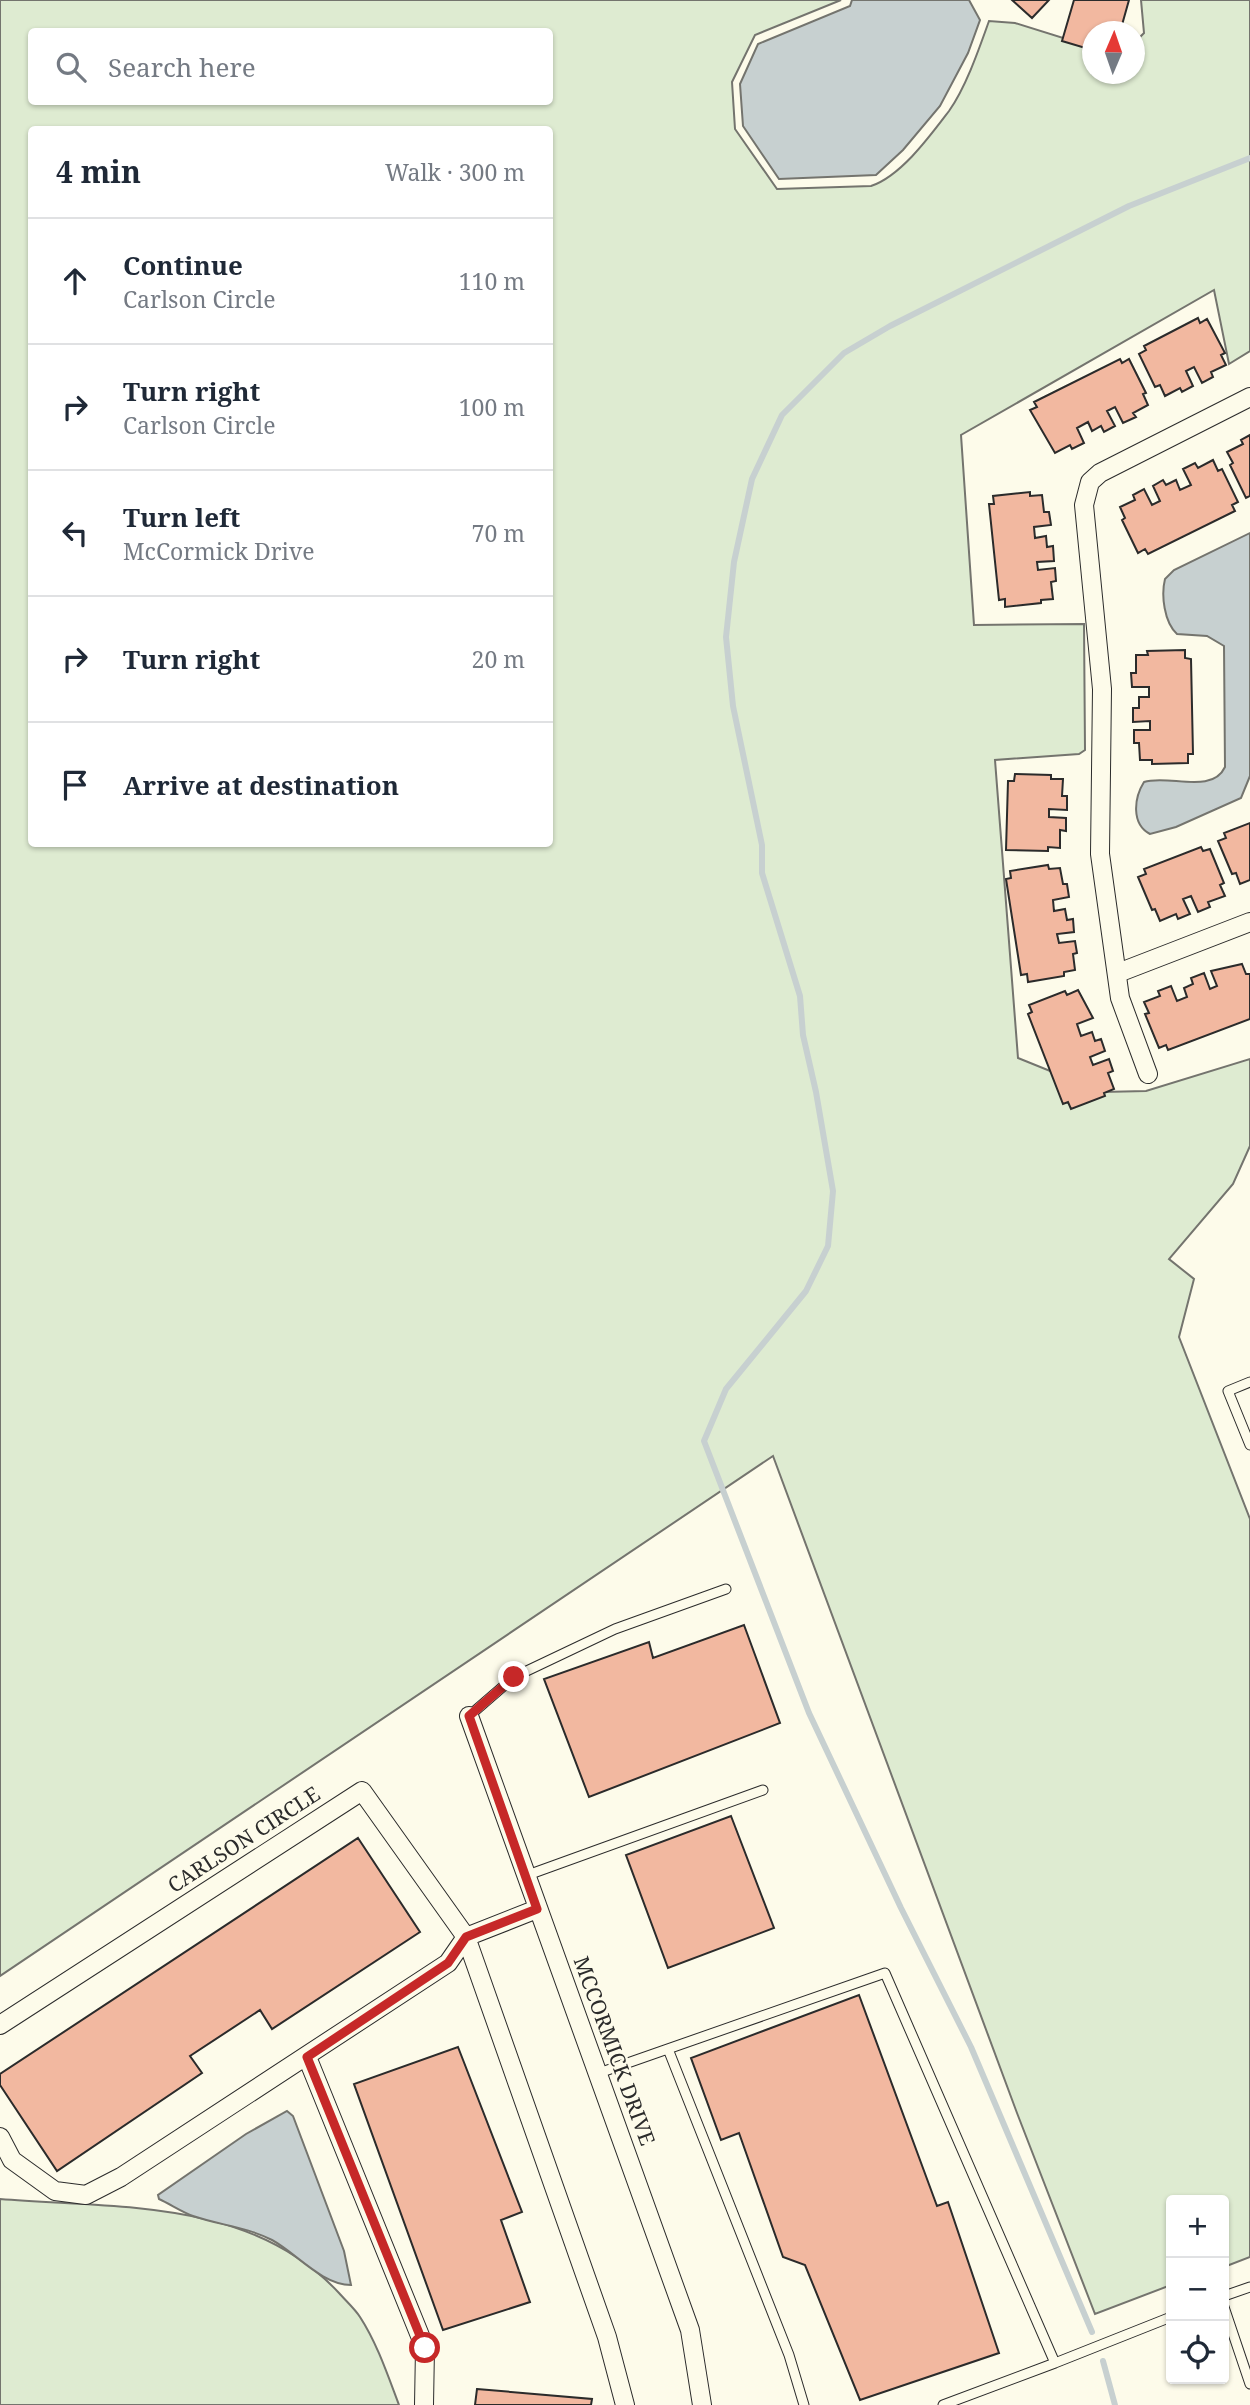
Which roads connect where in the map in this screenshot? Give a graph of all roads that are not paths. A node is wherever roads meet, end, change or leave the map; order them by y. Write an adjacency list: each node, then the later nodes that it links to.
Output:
1 (1250, 397): 3 (street)
2 (1250, 922): 3 (street)
3 (1118, 974): 4 (street)
4 (1148, 1074)
5 (1250, 1382): 6 (lane)
6 (1250, 1445)
7 (726, 1589): 8 (lane)
8 (469, 1716): 10 (street, MCCORMICK DRIVE)
9 (763, 1790): 10 (lane)
10 (525, 1876): 11 (street, MCCORMICK DRIVE)
11 (537, 1909): 12 (street); 16 (street, MCCORMICK DRIVE)
12 (466, 1937): 13 (street, CARLSON CIRCLE); 15 (street); 26 (street, CARLSON CIRCLE)
13 (0, 2025)
14 (668, 2049): 16 (lane); 23 (lane); 28 (lane)
15 (307, 2057): 18 (street); 25 (street)
16 (599, 2073): 27 (street, MCCORMICK DRIVE)
17 (0, 2137): 18 (street)
18 (6, 2164)
19 (1250, 2287): 20 (lane)
20 (1229, 2294)
21 (1166, 2319): 23 (lane)
22 (1229, 2321): 24 (lane)
23 (1055, 2363): 29 (lane)
24 (1250, 2384)
25 (424, 2405)
26 (625, 2405)
27 (702, 2405)
28 (804, 2405)
29 (943, 2405)

